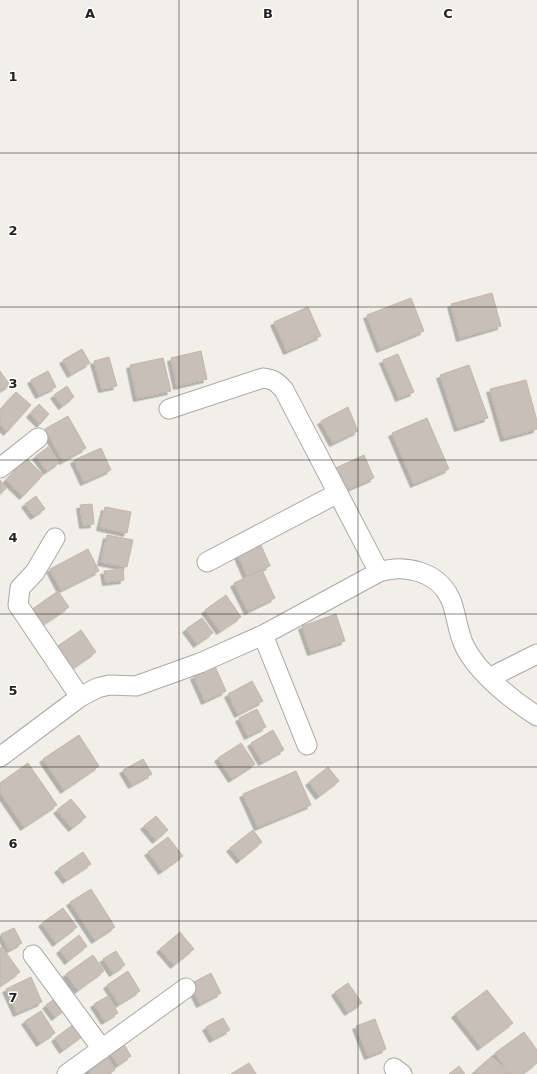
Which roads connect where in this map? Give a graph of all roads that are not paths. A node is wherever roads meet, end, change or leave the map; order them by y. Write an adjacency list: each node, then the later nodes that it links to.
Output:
1 (169, 409): 4 (street)
2 (38, 438): 3 (street)
3 (0, 468)
4 (338, 493): 6 (street); 7 (street)
5 (55, 538): 11 (street)
6 (207, 562)
7 (379, 572): 8 (street); 10 (street)
8 (263, 635): 11 (street); 13 (street)
9 (537, 654): 10 (street)
10 (489, 678): 12 (street)
11 (80, 697): 14 (street)
12 (537, 716)
13 (307, 745)
14 (0, 757)
15 (33, 955): 17 (street)
16 (186, 988): 17 (street)
17 (102, 1049): 18 (street)
18 (79, 1071)

